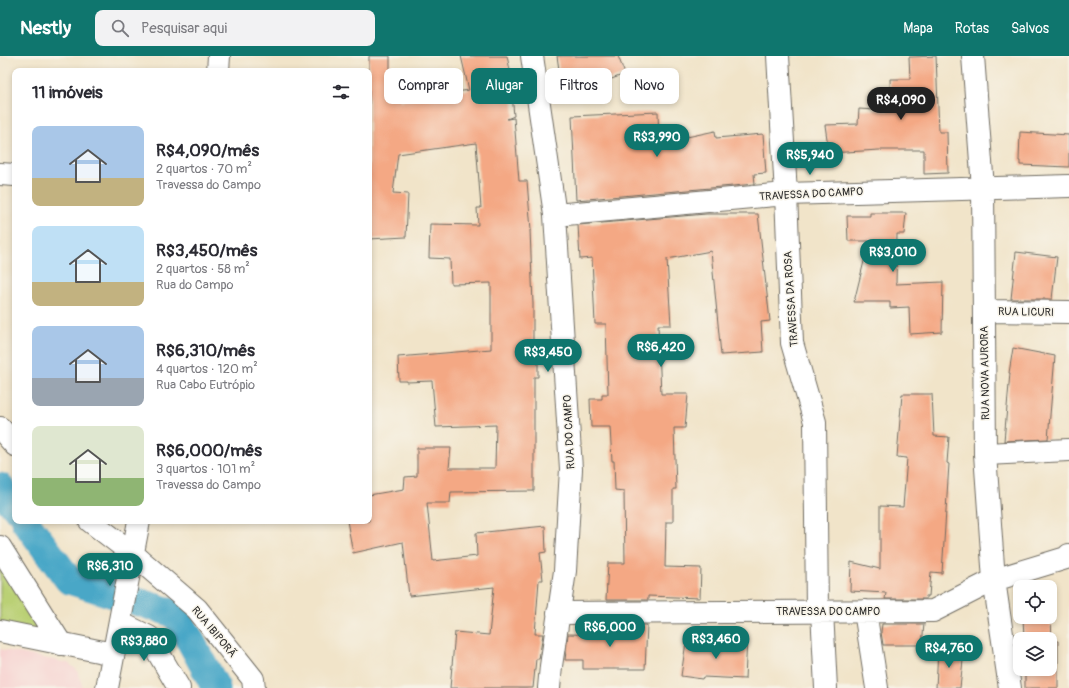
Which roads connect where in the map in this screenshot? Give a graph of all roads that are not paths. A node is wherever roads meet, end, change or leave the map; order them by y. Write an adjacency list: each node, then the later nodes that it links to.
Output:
1 (220, 56): 5 (street)
2 (532, 56): 11 (street, RUA DO CAMPO)
3 (778, 56): 10 (street, TRAVESSA DA ROSA)
4 (973, 56): 9 (street, RUA NOVA AURORA)
5 (218, 68)
6 (0, 174): 7 (street)
7 (12, 175)
8 (1069, 186): 9 (street, TRAVESSA DO CAMPO)
9 (983, 188): 10 (street, TRAVESSA DO CAMPO); 12 (street, RUA NOVA AURORA)
10 (786, 194): 11 (street, TRAVESSA DO CAMPO); 24 (street, TRAVESSA DA ROSA)
11 (555, 215): 26 (street, RUA DO CAMPO)
12 (984, 311): 13 (street, RUA LICURI); 17 (street, RUA NOVA AURORA)
13 (1069, 312)
14 (0, 428): 15 (street)
15 (12, 442)
16 (1069, 450): 17 (street)
17 (985, 454): 23 (street, RUA NOVA AURORA)
18 (94, 524): 21 (street, RUA IBIPORÃ)
19 (138, 524): 21 (street)
20 (0, 546): 29 (street)
21 (133, 555): 27 (street); 33 (street, RUA IBIPORÃ)
22 (1069, 555): 23 (street, TRAVESSA DO CAMPO)
23 (994, 580): 25 (street, TRAVESSA DO CAMPO); 37 (street, RUA NOVA AURORA)
24 (820, 611): 25 (street, TRAVESSA DO CAMPO); 26 (street, TRAVESSA DO CAMPO); 35 (street, TRAVESSA DA ROSA)
25 (865, 611): 36 (street)
26 (558, 613): 34 (street, RUA DO CAMPO)
27 (120, 623): 30 (street); 32 (street)
28 (0, 631): 29 (street)
29 (60, 644): 30 (street)
30 (113, 654): 31 (street)
31 (107, 688)
32 (180, 688)
33 (254, 688)
34 (549, 688)
35 (826, 688)
36 (877, 688)
37 (1010, 688)

